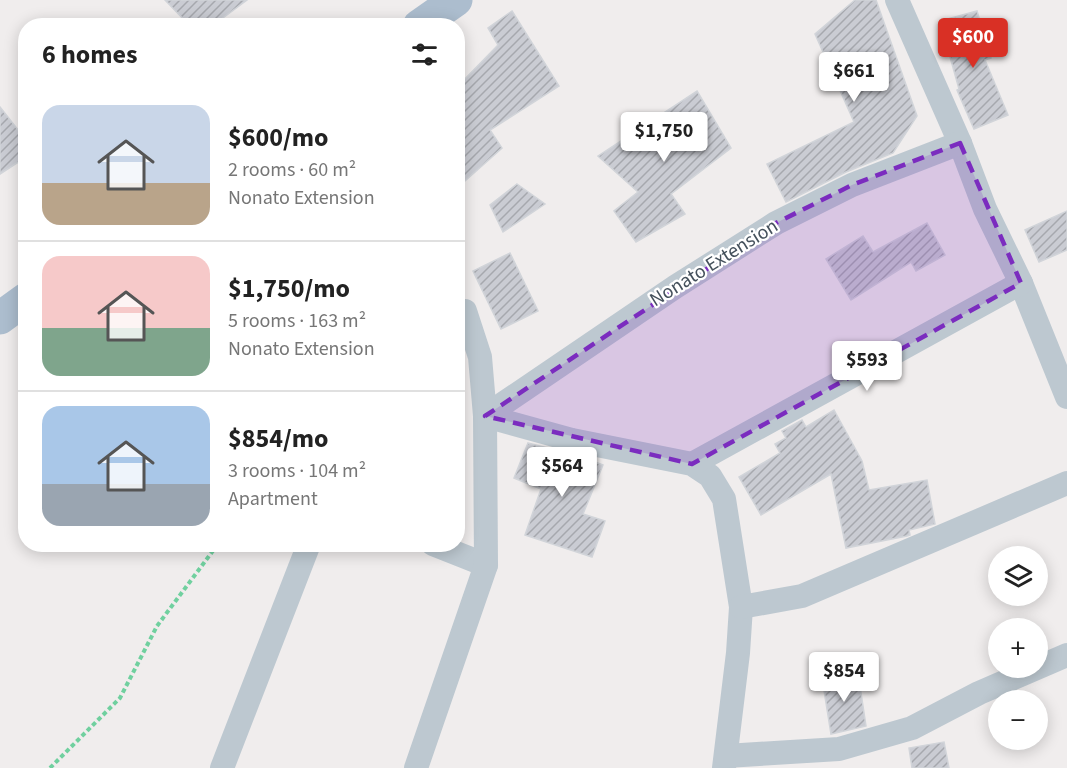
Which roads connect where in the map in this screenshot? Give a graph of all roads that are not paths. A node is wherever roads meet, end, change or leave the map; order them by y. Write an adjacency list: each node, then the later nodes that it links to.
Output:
1 (456, 0): 3 (main road)
2 (897, 0): 4 (street)
3 (430, 18)
4 (960, 142): 5 (street); 10 (street, Nonato Extension)
5 (1021, 283): 9 (street); 11 (street)
6 (18, 305): 8 (main road)
7 (465, 312): 10 (street)
8 (0, 318)
9 (1067, 397)
10 (485, 416): 11 (street); 15 (street)
11 (692, 464): 16 (street)
12 (1067, 483): 16 (street)
13 (306, 552): 19 (street)
14 (453, 552): 15 (street)
15 (486, 565): 20 (street)
16 (741, 607): 18 (street)
17 (1067, 655): 18 (street)
18 (725, 762)
19 (222, 768)
20 (416, 768)

